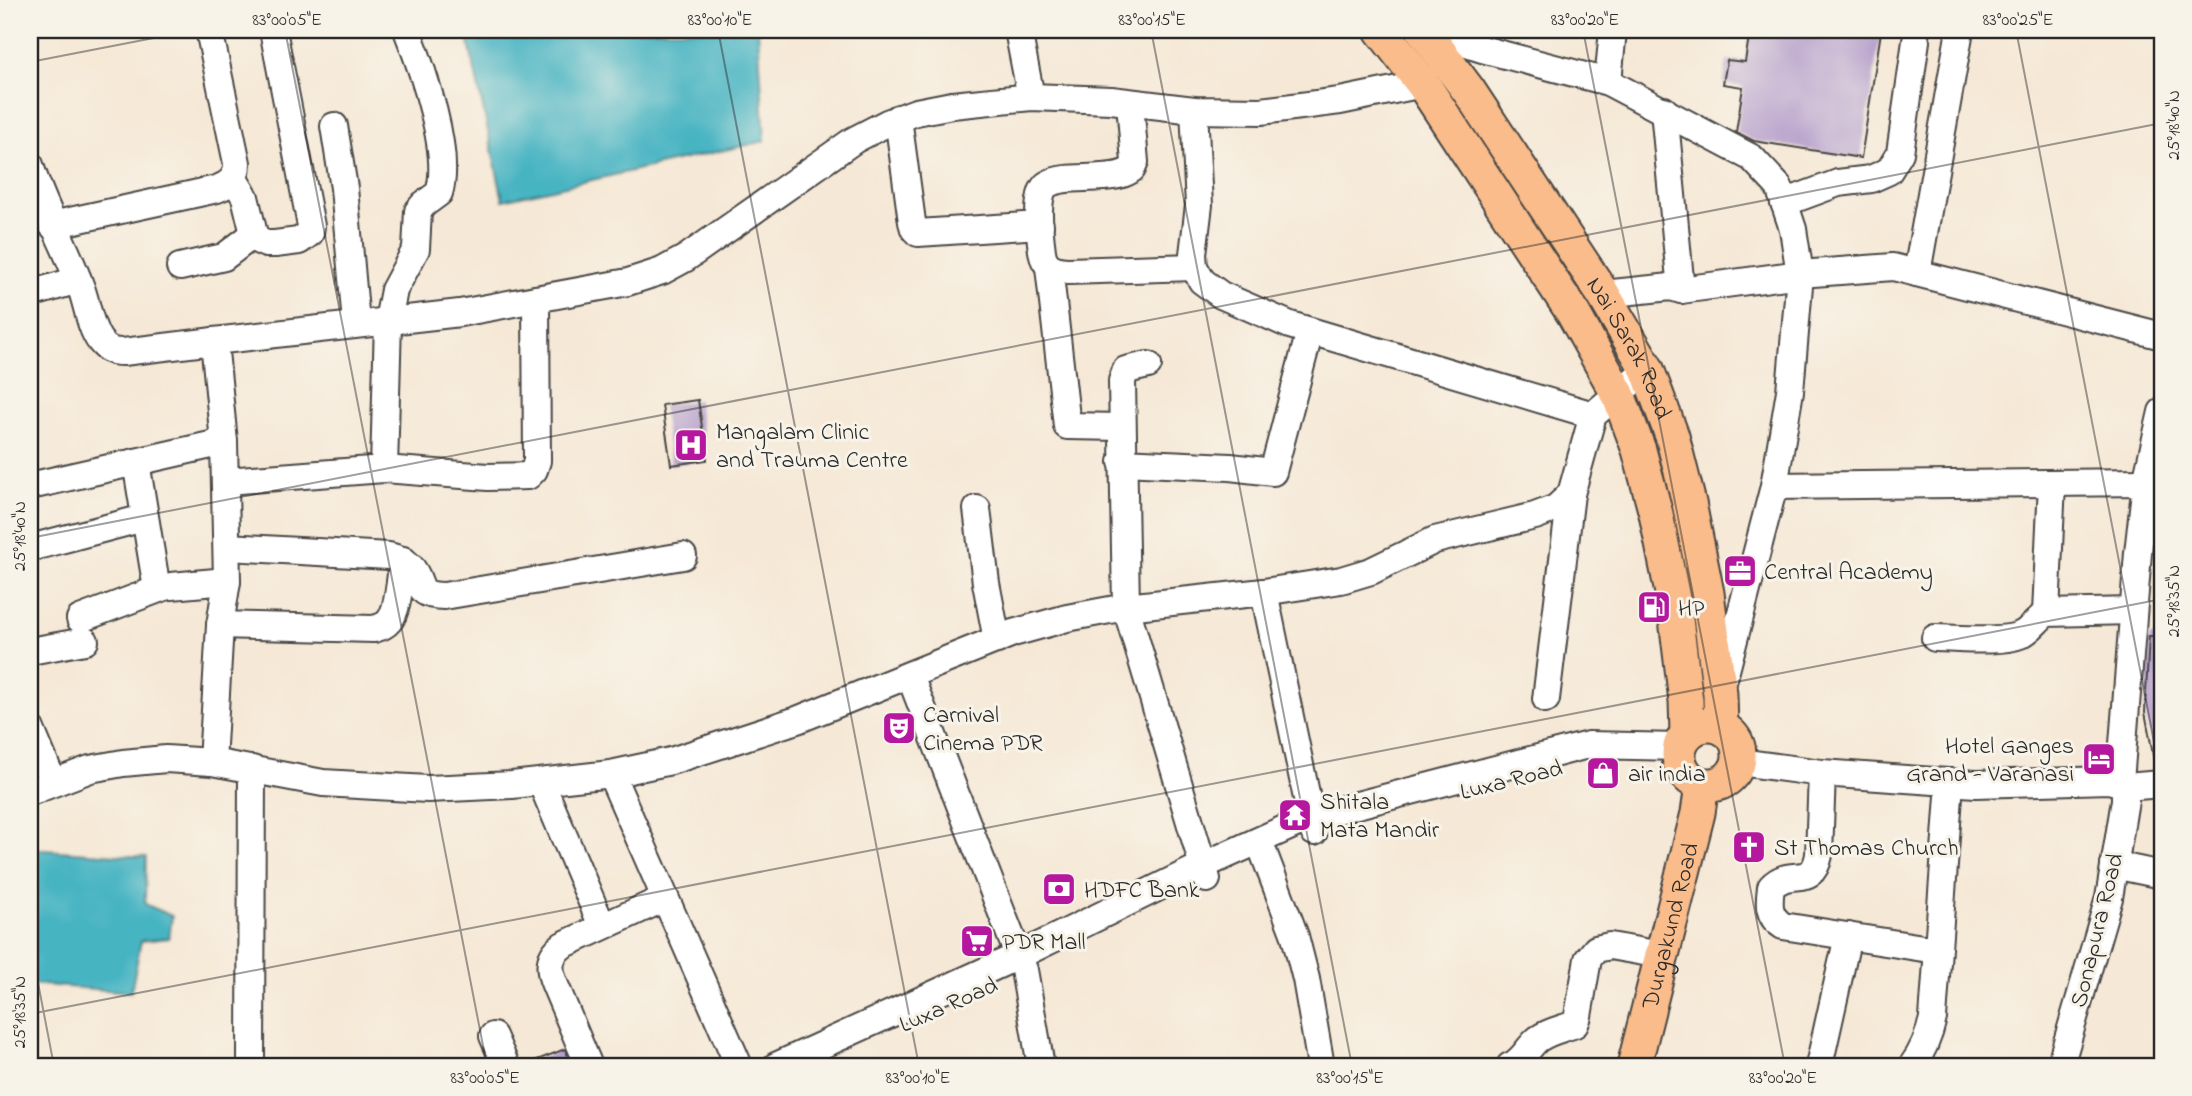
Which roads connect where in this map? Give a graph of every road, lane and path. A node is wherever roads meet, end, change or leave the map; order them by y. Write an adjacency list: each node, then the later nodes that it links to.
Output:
1 (209, 30): 19 (street)
2 (272, 30): 23 (street)
3 (407, 30): 34 (street)
4 (1018, 30): 12 (street)
5 (1423, 30): 8 (street); 10 (street); 31 (main road, Nai Sarak Road)
6 (1613, 30): 10 (street)
7 (1960, 30): 27 (street)
8 (1385, 35): 11 (main road, Nai Sarak Road)
9 (1916, 41): 20 (street)
10 (1608, 82): 15 (street)
11 (1423, 84): 14 (street); 41 (main road, Nai Sarak Road)
12 (1031, 97): 13 (street); 16 (street)
13 (1130, 103): 14 (street); 22 (street)
14 (1194, 110): 26 (street)
15 (1664, 110): 20 (street); 30 (street)
16 (898, 118): 22 (street); 33 (street)
17 (334, 126): 35 (street)
18 (30, 165): 21 (street)
19 (234, 179): 21 (street); 23 (street)
20 (1784, 203): 28 (street)
21 (52, 225): 29 (street)
22 (1040, 225): 25 (street)
23 (254, 234): 24 (street)
24 (180, 267)
25 (1049, 267): 26 (street); 43 (street)
26 (1194, 267): 36 (street)
27 (1917, 273): 28 (street); 37 (street)
28 (1800, 274): 30 (street); 52 (street)
29 (78, 280): 32 (street); 38 (street)
30 (1681, 290): 31 (street)
31 (1603, 293): 40 (main road, Nai Sarak Road)
32 (30, 294)
33 (536, 299): 34 (street); 47 (street)
34 (388, 321): 35 (street); 47 (street)
35 (356, 323): 38 (street)
36 (1310, 331): 41 (street); 46 (street)
37 (2162, 336)
38 (214, 341): 44 (street)
39 (1148, 365): 43 (street)
40 (1647, 369): 41 (street); 72 (main road, Nai Sarak Road)
41 (1606, 405): 53 (street); 74 (main road, Nai Sarak Road)
42 (2162, 412): 49 (street, Sonapura Road)
43 (1122, 427): 46 (street)
44 (224, 442): 45 (street); 48 (street)
45 (136, 462): 51 (street); 55 (street)
46 (1122, 462): 63 (street)
47 (384, 469): 48 (street)
48 (226, 481): 56 (street)
49 (2146, 482): 50 (street); 64 (street, Sonapura Road)
50 (2052, 483): 52 (street); 65 (street)
51 (30, 486)
52 (1774, 486): 72 (street)
53 (1571, 494): 62 (street); 71 (street)
54 (977, 509): 68 (street)
55 (144, 518): 57 (street); 61 (street)
56 (227, 547): 59 (street); 60 (street)
57 (30, 548)
58 (683, 556): 59 (street)
59 (403, 560): 66 (street)
60 (227, 581): 61 (street); 66 (street)
61 (164, 587): 69 (street)
62 (1264, 592): 63 (street); 85 (street)
63 (1126, 607): 68 (street); 88 (street)
64 (2133, 611): 65 (street); 84 (street, Sonapura Road)
65 (2046, 613): 67 (street)
66 (220, 625): 75 (street)
67 (1934, 638)
68 (997, 640): 70 (street)
69 (30, 651)
70 (910, 676): 79 (street); 95 (street)
71 (1546, 699)
72 (1721, 711): 74 (main road); 76 (main road)
73 (30, 727): 83 (street)
74 (1687, 747): 76 (main road); 85 (street, Luxa Road); 85 (street); 94 (main road, Durgakund Road)
75 (212, 762): 77 (street); 83 (street)
76 (1739, 762): 78 (street)
77 (251, 769): 80 (street); 97 (street)
78 (1822, 773): 81 (street); 92 (street)
79 (611, 775): 80 (street); 90 (street)
80 (541, 782): 91 (street)
81 (1950, 782): 84 (street); 93 (street)
82 (2162, 784): 84 (street)
83 (41, 787)
84 (2123, 787): 87 (street, Sonapura Road)
85 (1313, 825): 86 (street, Luxa Road); 88 (street)
86 (1264, 854): 88 (street, Luxa Road); 104 (street)
87 (2115, 865): 89 (street); 109 (street, Sonapura Road)
88 (1204, 873): 95 (street, Luxa Road)
89 (2162, 875)
90 (665, 898): 91 (street); 100 (street)
91 (602, 926): 99 (street)
92 (1848, 936): 93 (street); 107 (street)
93 (1936, 950): 108 (street)
94 (1661, 955): 105 (street); 106 (main road, Durgakund Road)
95 (1021, 963): 101 (street); 102 (street, Luxa Road); 103 (street)
96 (494, 1036): 98 (street)
97 (251, 1066)
98 (506, 1066)
99 (589, 1066)
100 (739, 1066)
101 (776, 1066)
102 (806, 1066)
103 (1041, 1066)
104 (1321, 1066)
105 (1510, 1066)
106 (1633, 1066)
107 (1819, 1066)
108 (1912, 1066)
109 (2060, 1066)

